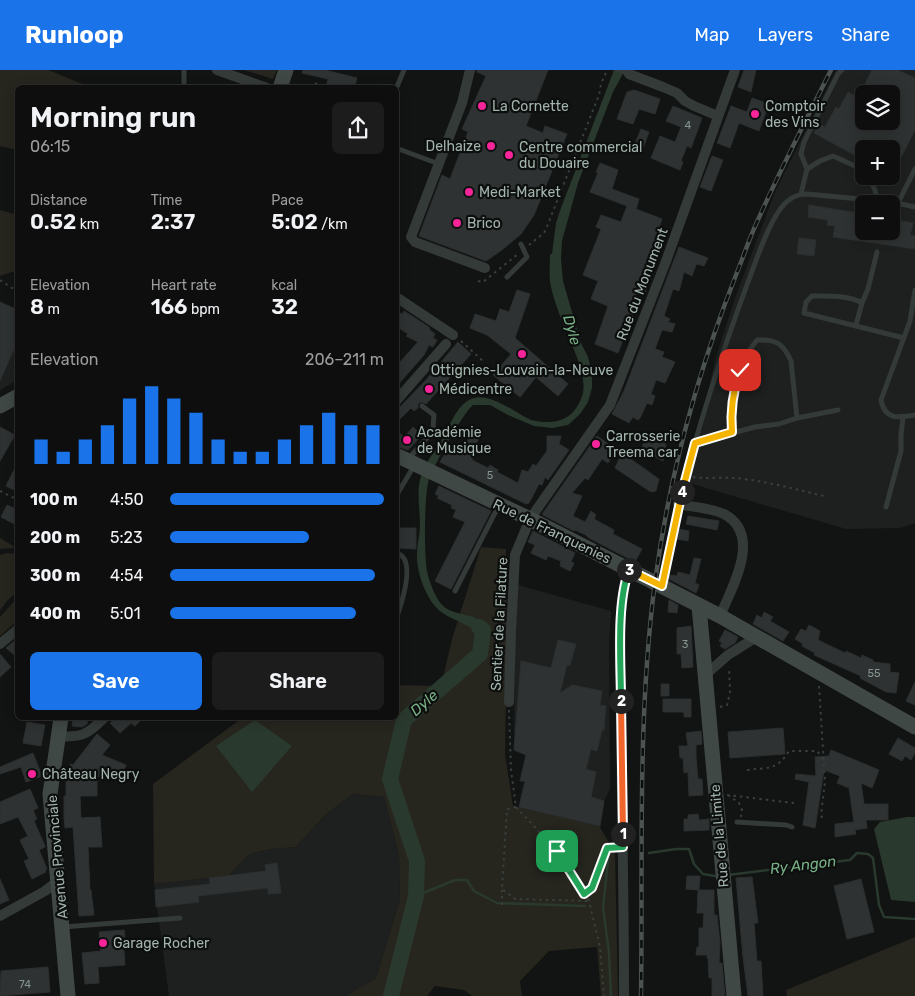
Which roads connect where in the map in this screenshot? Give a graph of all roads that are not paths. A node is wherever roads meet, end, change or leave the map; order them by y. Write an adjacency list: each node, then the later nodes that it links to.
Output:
1 (184, 70): 9 (lane)
2 (217, 70): 10 (street)
3 (286, 70): 11 (street)
4 (404, 70): 12 (lane)
5 (470, 70): 15 (street)
6 (735, 70): 13 (street, Rue du Monument)
7 (842, 70): 17 (lane)
8 (624, 72): 13 (street)
9 (184, 85)
10 (259, 85)
11 (281, 85)
12 (398, 85)
13 (718, 116): 50 (street, Rue du Monument)
14 (399, 149): 15 (lane)
15 (439, 164): 26 (street)
16 (855, 166): 17 (lane)
17 (807, 169): 19 (lane)
18 (915, 169): 21 (lane)
19 (800, 194): 20 (lane); 44 (lane)
20 (855, 198)
21 (900, 199)
22 (900, 203): 23 (lane)
23 (915, 207)
24 (522, 247): 27 (lane)
25 (877, 252): 30 (lane)
26 (485, 268)
27 (507, 277)
28 (915, 290): 33 (lane)
29 (399, 299): 32 (street)
30 (862, 303): 31 (lane); 31 (lane)
31 (856, 325): 33 (lane)
32 (453, 335): 34 (lane)
33 (904, 338): 41 (lane)
34 (446, 344): 36 (street)
35 (15, 398): 37 (street)
36 (399, 399)
37 (0, 406)
38 (422, 406): 45 (lane)
39 (838, 410): 42 (lane)
40 (915, 415): 41 (lane)
41 (904, 417): 49 (lane)
42 (797, 418): 43 (lane); 43 (lane)
43 (732, 432): 44 (lane)
44 (695, 443): 47 (lane)
45 (409, 462): 46 (lane); 48 (street, Rue de Franquenies)
46 (399, 488)
47 (678, 504): 53 (lane); 57 (street)
48 (499, 505): 50 (street, Rue de Franquenies); 54 (lane)
49 (886, 507)
50 (530, 519): 52 (street, Rue de Franquenies); 62 (street, Sentier de la Filature)
51 (399, 554): 56 (lane)
52 (629, 570): 53 (street, Rue de Franquenies); 74 (street)
53 (662, 586): 55 (street, Rue de Franquenies)
54 (455, 591)
55 (699, 606): 57 (street, Rue de Franquenies); 61 (street, Rue de la Limite)
56 (399, 610)
57 (720, 616): 59 (street, Rue de Franquenies)
58 (15, 632): 60 (street)
59 (758, 636): 61 (street); 65 (street, Rue de Franquenies)
60 (0, 644)
61 (704, 676): 75 (street, Rue de la Limite)
62 (509, 702)
63 (61, 720): 66 (street, Avenue Provinciale)
64 (102, 720): 66 (street)
65 (915, 727)
66 (59, 736): 69 (street, Avenue Provinciale)
67 (737, 822): 68 (lane)
68 (792, 828)
69 (58, 881): 70 (street); 72 (street, Avenue Provinciale)
70 (0, 916)
71 (180, 918): 72 (lane)
72 (62, 927): 73 (street, Avenue Provinciale)
73 (68, 996)
74 (624, 996)
75 (734, 996)

